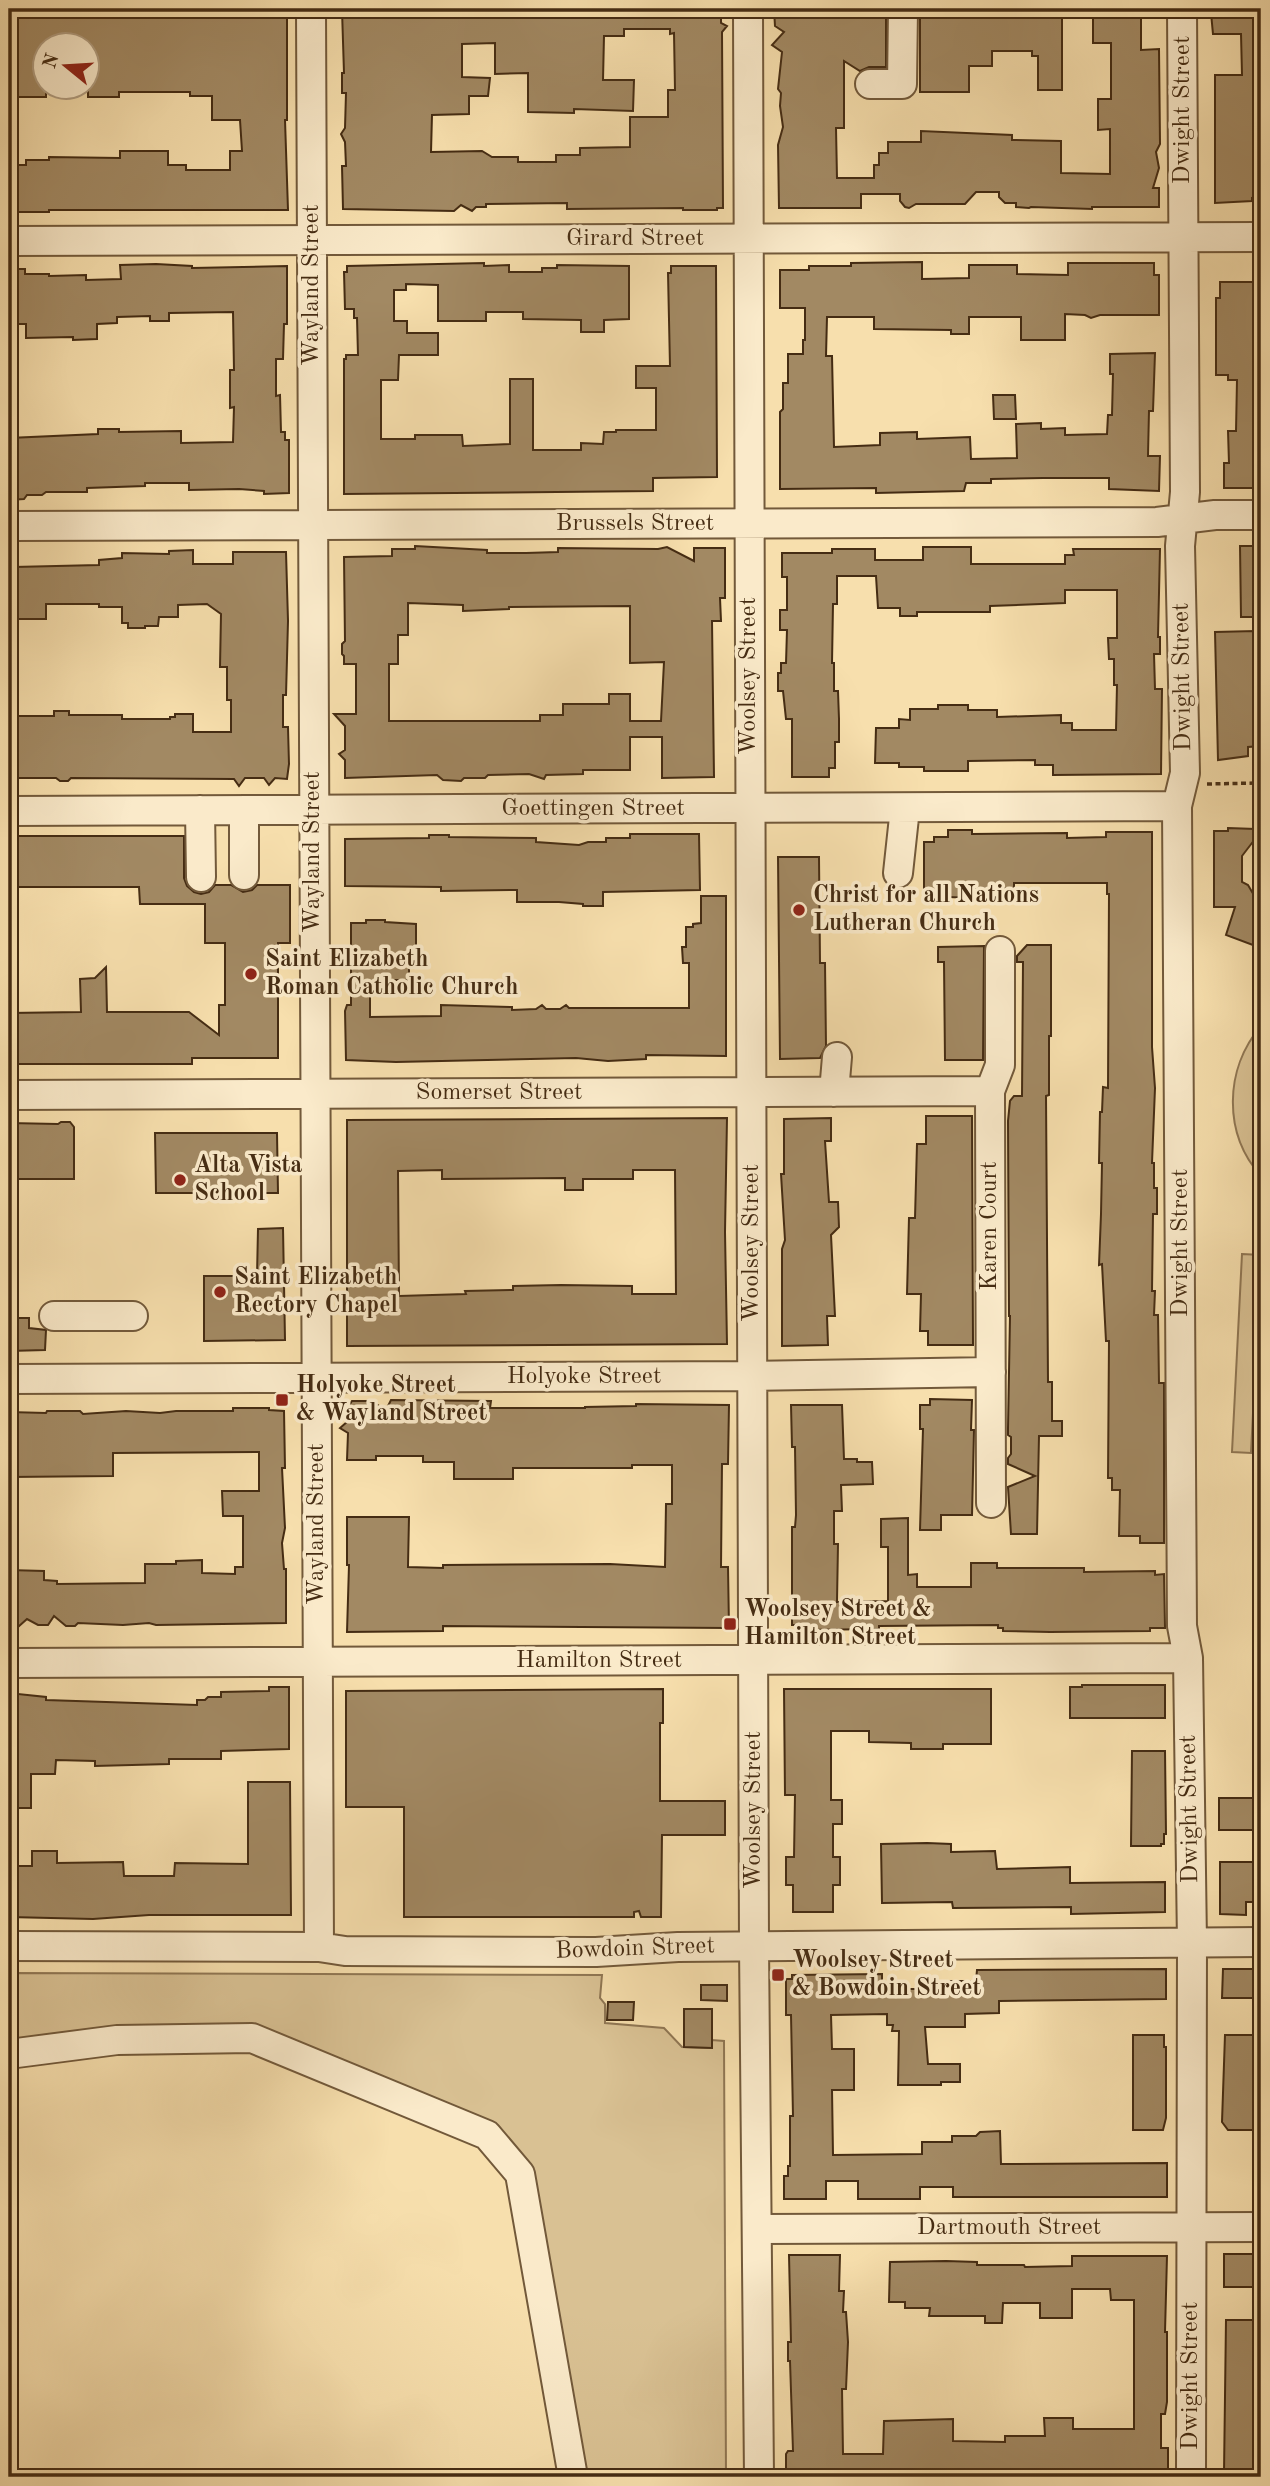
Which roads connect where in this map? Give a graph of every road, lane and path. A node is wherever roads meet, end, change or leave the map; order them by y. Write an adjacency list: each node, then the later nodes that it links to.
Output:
1 (311, 9): 9 (street, Wayland Street)
2 (748, 9): 8 (street, Woolsey Street)
3 (903, 9): 5 (street)
4 (1182, 9): 6 (street, Dwight Street)
5 (870, 84)
6 (1184, 237): 7 (street, Girard Street); 8 (street, Girard Street); 12 (street, Dwight Street)
7 (1261, 237)
8 (748, 239): 9 (street, Girard Street); 13 (street, Woolsey Street)
9 (311, 240): 10 (street, Girard Street); 14 (street, Wayland Street)
10 (9, 241)
11 (1261, 515): 12 (street, Brussels Street)
12 (1182, 519): 13 (street, Brussels Street); 17 (street, Dwight Street)
13 (748, 523): 14 (street, Brussels Street); 18 (street, Woolsey Street)
14 (313, 525): 15 (street, Brussels Street); 20 (street, Wayland Street)
15 (9, 526)
16 (1261, 783): 17 (path)
17 (1180, 795): 19 (street, Goettingen Street); 41 (street, Dwight Street)
18 (749, 808): 19 (street, Goettingen Street); 20 (street, Goettingen Street); 30 (street, Woolsey Street)
19 (905, 808): 24 (street)
20 (313, 809): 22 (street, Goettingen Street); 32 (street, Wayland Street)
21 (200, 810): 22 (street, Goettingen Street); 23 (street, Goettingen Street); 26 (street)
22 (244, 810): 25 (street)
23 (9, 811)
24 (898, 873)
25 (244, 875)
26 (201, 877)
27 (1000, 951): 29 (street, Karen Court)
28 (837, 1057): 31 (street)
29 (990, 1091): 31 (street, Somerset Street); 36 (street, Karen Court)
30 (752, 1092): 31 (street, Somerset Street); 32 (street, Somerset Street); 37 (street, Woolsey Street)
31 (834, 1092)
32 (315, 1094): 33 (street, Somerset Street); 38 (street, Wayland Street)
33 (9, 1095)
34 (54, 1316): 35 (street)
35 (133, 1316)
36 (990, 1371): 37 (street, Holyoke Street); 40 (street, Karen Court)
37 (751, 1376): 38 (street, Holyoke Street); 42 (street, Woolsey Street)
38 (316, 1378): 39 (street, Holyoke Street); 44 (street, Wayland Street)
39 (9, 1379)
40 (991, 1503)
41 (1188, 1658): 42 (street, Hamilton Street); 45 (street, Dwight Street)
42 (754, 1661): 44 (street, Hamilton Street); 48 (street, Woolsey Street)
43 (9, 1662): 44 (street, Hamilton Street)
44 (317, 1662): 49 (street, Wayland Street)
45 (1192, 1942): 46 (street, Bowdoin Street); 48 (street, Bowdoin Street); 52 (street, Dwight Street)
46 (1261, 1942)
47 (9, 1946): 49 (street, Bowdoin Street)
48 (754, 1946): 49 (street, Bowdoin Street); 53 (street, Woolsey Street)
49 (319, 1947)
50 (9, 2054): 54 (street)
51 (1261, 2227): 52 (street, Dartmouth Street)
52 (1191, 2228): 53 (street, Dartmouth Street); 56 (street, Dwight Street)
53 (757, 2229): 55 (street, Woolsey Street)
54 (573, 2477)
55 (759, 2477)
56 (1191, 2477)

